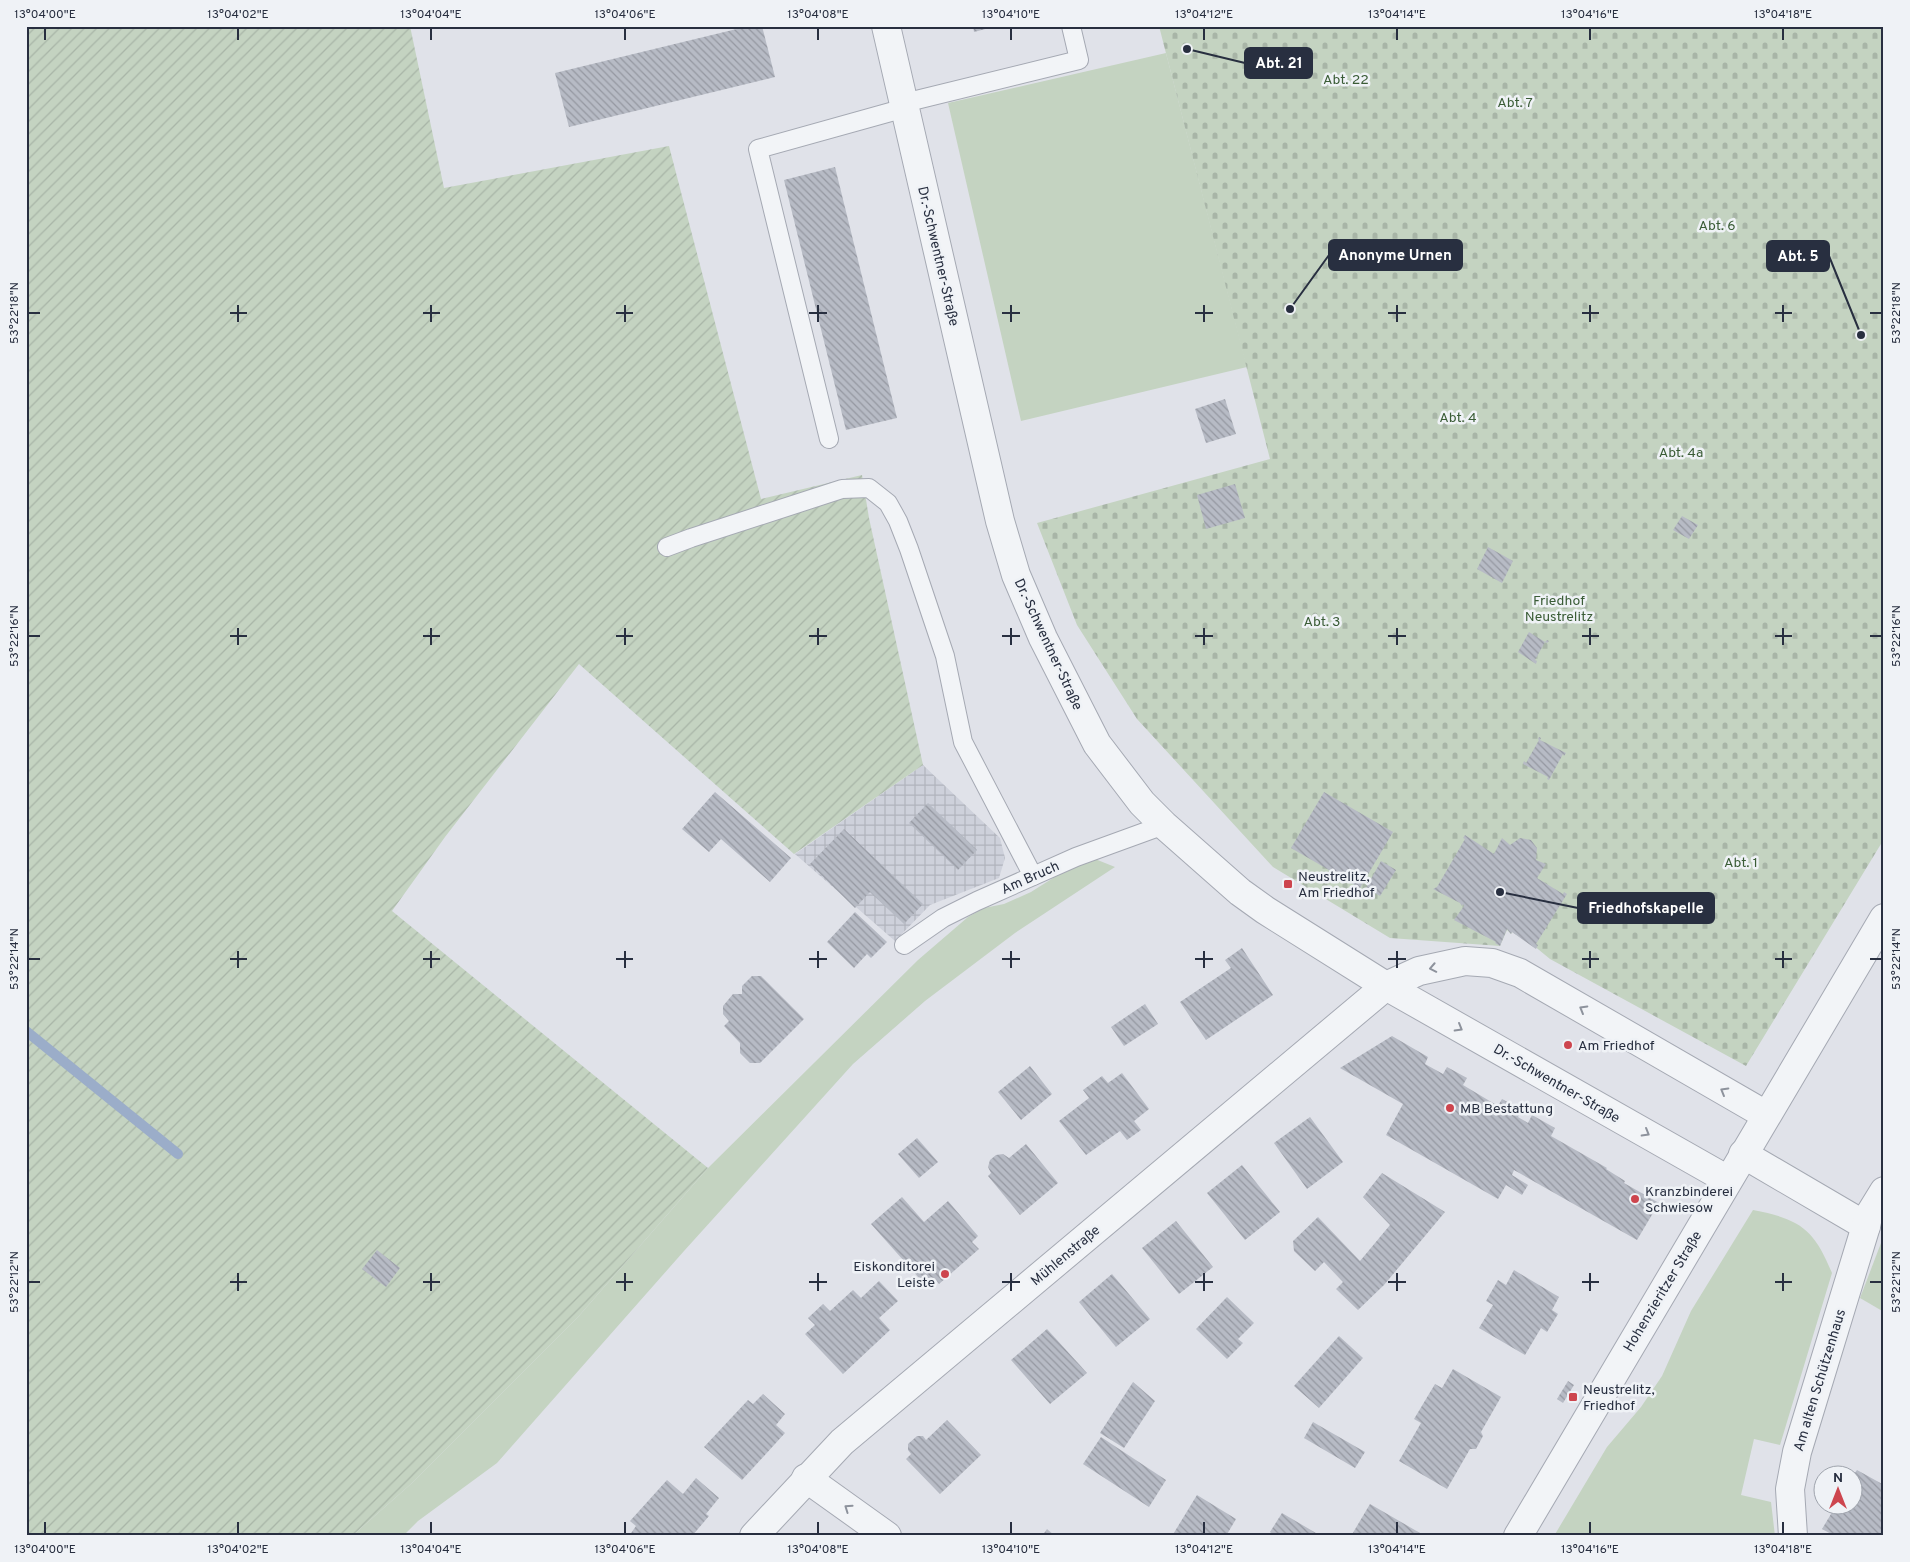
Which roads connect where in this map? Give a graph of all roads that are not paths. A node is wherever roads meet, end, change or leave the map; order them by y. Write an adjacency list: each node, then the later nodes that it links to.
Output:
1 (886, 26): 3 (street, Dr.-Schwentner-Straße)
2 (1070, 26): 3 (lane)
3 (904, 106): 4 (lane); 6 (street, Dr.-Schwentner-Straße)
4 (829, 439)
5 (667, 547): 7 (lane)
6 (1164, 825): 7 (lane, Am Bruch); 10 (street, Dr.-Schwentner-Straße)
7 (1033, 876): 9 (lane, Am Bruch)
8 (1884, 918): 11 (street, Hohenzieritzer Straße)
9 (904, 945)
10 (1386, 986): 11 (street, one-way to 10); 13 (street, Dr.-Schwentner-Straße, one-way to 13); 16 (street, Mühlenstraße)
11 (1766, 1115): 12 (street, Hohenzieritzer Straße)
12 (1743, 1154): 13 (street, Hohenzieritzer Straße); 15 (street)
13 (1728, 1180): 19 (street, Hohenzieritzer Straße)
14 (1884, 1191): 15 (street, Am alten Schützenhaus)
15 (1866, 1226): 20 (street, Am alten Schützenhaus)
16 (806, 1478): 17 (street, Mühlenstraße); 18 (street, one-way to 16)
17 (754, 1536)
18 (887, 1536)
19 (1518, 1536)
20 (1793, 1536)

